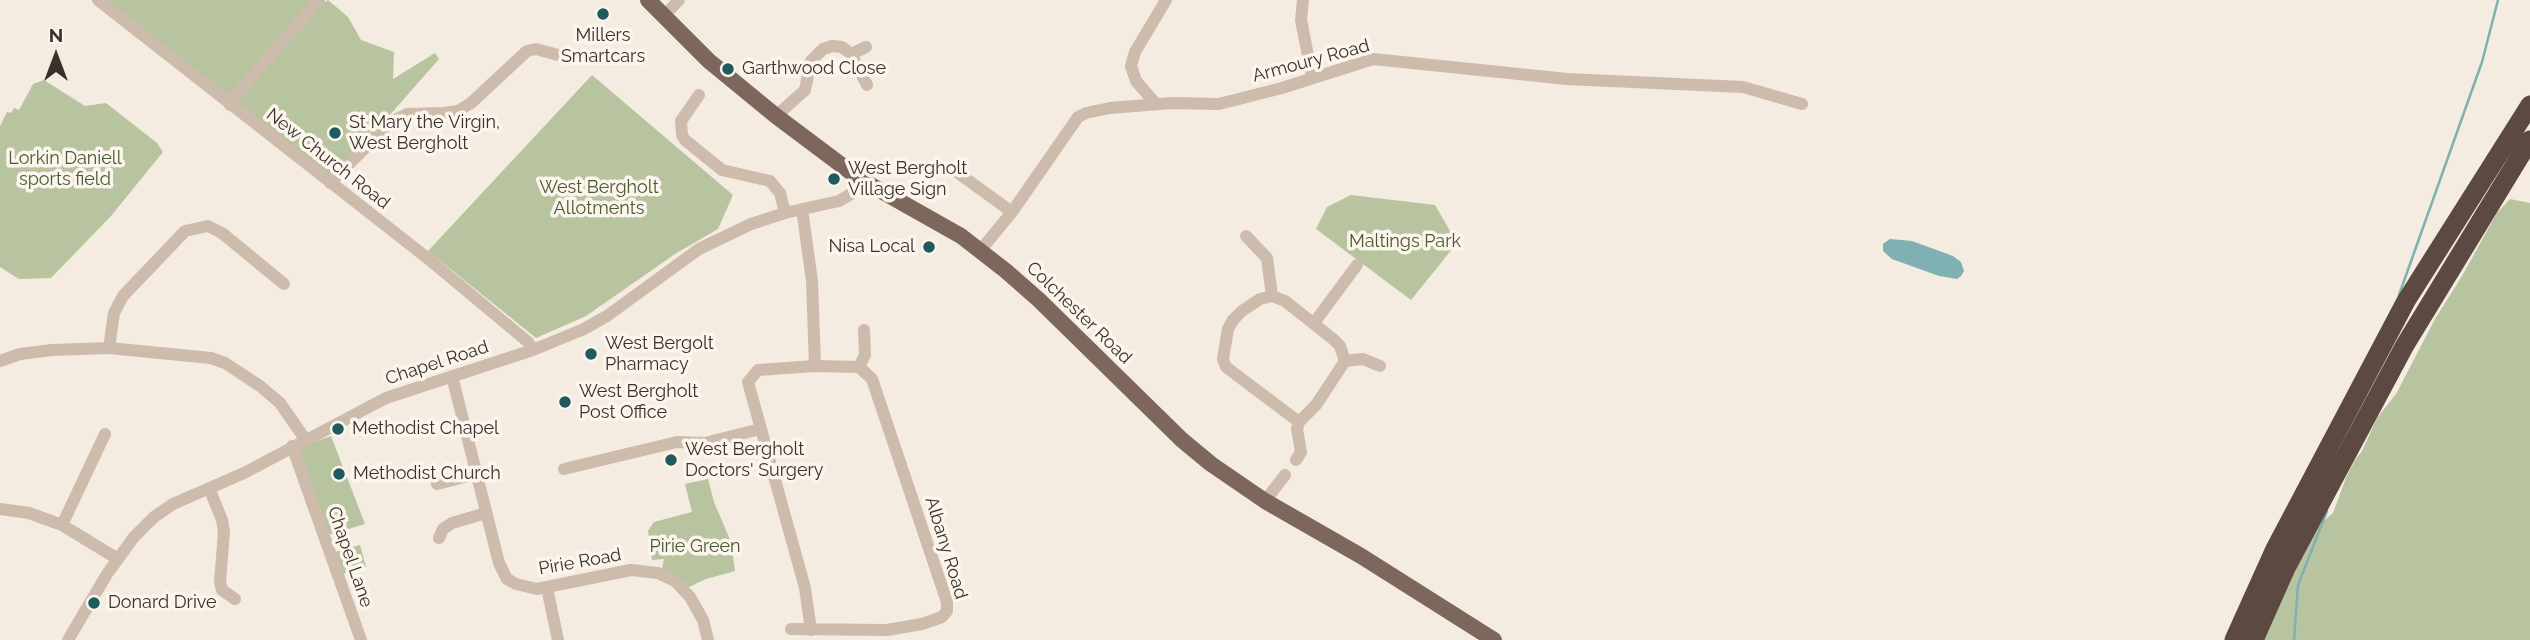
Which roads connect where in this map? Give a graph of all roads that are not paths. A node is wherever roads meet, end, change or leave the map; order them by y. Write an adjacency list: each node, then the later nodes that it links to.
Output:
1 (98, 0): 18 (street, New Church Road)
2 (319, 0): 18 (street)
3 (648, 0): 7 (main road, Colchester Road)
4 (679, 0): 7 (street)
5 (1166, 0): 16 (street)
6 (1303, 0): 13 (street)
7 (664, 16): 20 (main road, Colchester Road)
8 (534, 36): 10 (street)
9 (866, 47): 11 (street)
10 (536, 49): 12 (street); 24 (street)
11 (851, 54): 14 (street); 20 (street)
12 (558, 55)
13 (1312, 76): 16 (street, Armoury Road); 17 (street, Armoury Road)
14 (867, 85)
15 (699, 94): 27 (street)
16 (1156, 104): 26 (street, Armoury Road)
17 (1802, 104)
18 (230, 105): 24 (street, New Church Road)
19 (2530, 105): 69 (highway)
20 (776, 116): 23 (main road, Colchester Road)
21 (2530, 140): 70 (highway)
22 (958, 173): 26 (street)
23 (860, 179): 25 (street, Chapel Road); 29 (main road, Colchester Road)
24 (330, 183): 36 (street, New Church Road)
25 (802, 209): 27 (street, Chapel Road); 39 (street)
26 (1012, 212): 29 (street, Armoury Road)
27 (785, 213): 36 (street, Chapel Road)
28 (1246, 236): 32 (street)
29 (980, 251): 54 (main road, Colchester Road)
30 (1357, 265): 33 (street)
31 (284, 284): 35 (street)
32 (1272, 296): 33 (street); 43 (street)
33 (1314, 323): 37 (street)
34 (864, 330): 41 (street)
35 (109, 348): 38 (street); 46 (street)
36 (533, 350): 42 (street, Chapel Road)
37 (1345, 360): 40 (street); 43 (street)
38 (0, 361)
39 (815, 366): 41 (street); 44 (street)
40 (1380, 366)
41 (859, 368): 63 (street, Albany Road)
42 (452, 376): 46 (street, Chapel Road); 50 (street, Pirie Road)
43 (1299, 422): 48 (street)
44 (760, 429): 49 (street); 63 (street)
45 (105, 434): 57 (street)
46 (305, 439): 47 (street, Chapel Road)
47 (292, 446): 53 (street, Chapel Road); 65 (street, Chapel Lane)
48 (1296, 460)
49 (564, 469)
50 (476, 474): 52 (street); 56 (street, Pirie Road)
51 (1284, 475): 54 (street)
52 (437, 484)
53 (209, 488): 59 (street, Chapel Road); 61 (street)
54 (1265, 501): 68 (main road, Colchester Road)
55 (0, 509): 57 (street)
56 (486, 513): 58 (street); 60 (street, Pirie Road)
57 (62, 525): 59 (street)
58 (439, 538)
59 (118, 559): 64 (street, Chapel Road)
60 (547, 588): 66 (street); 67 (street, Pirie Road)
61 (235, 599)
62 (791, 629): 63 (street, Albany Road)
63 (811, 630)
64 (68, 640)
65 (360, 640)
66 (558, 640)
67 (708, 640)
68 (1493, 640)
69 (2235, 640)
70 (2254, 640)

